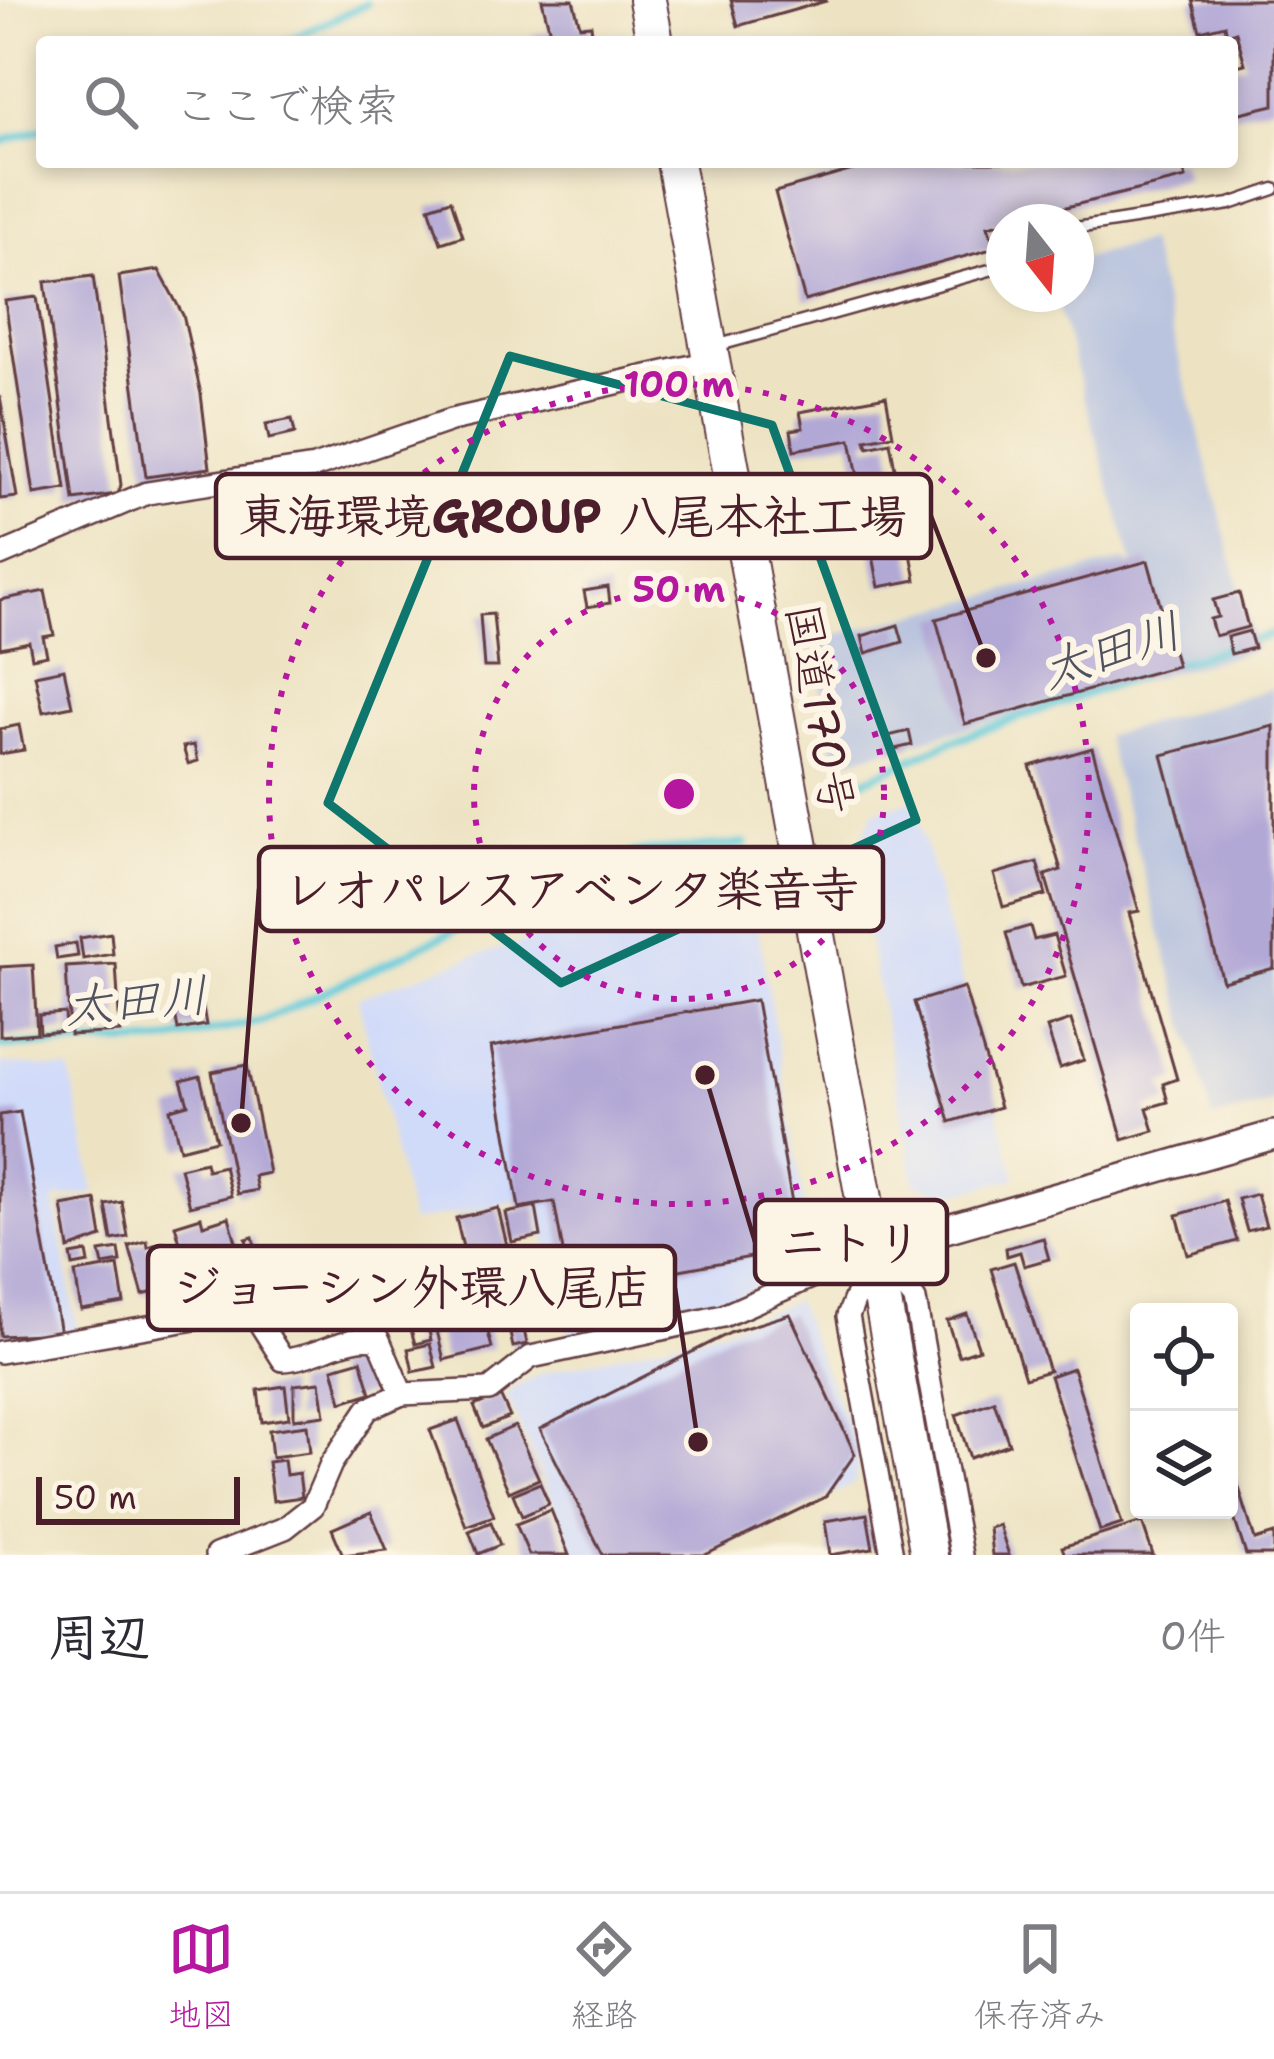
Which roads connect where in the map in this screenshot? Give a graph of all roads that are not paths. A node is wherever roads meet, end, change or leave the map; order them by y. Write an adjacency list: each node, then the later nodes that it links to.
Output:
1 (647, 0): 2 (highway)
2 (654, 36)
3 (676, 168): 7 (highway, 国道170号)
4 (1274, 190): 5 (lane)
5 (1094, 225)
6 (986, 271): 7 (lane)
7 (708, 355): 8 (street); 10 (highway, 国道170号)
8 (0, 555)
9 (1274, 1135): 10 (street)
10 (874, 1250): 12 (street); 14 (street); 15 (highway, 国道170号); 16 (street)
11 (0, 1352): 12 (street)
12 (402, 1394): 13 (street)
13 (216, 1555)
14 (892, 1555)
15 (929, 1555)
16 (961, 1555)

